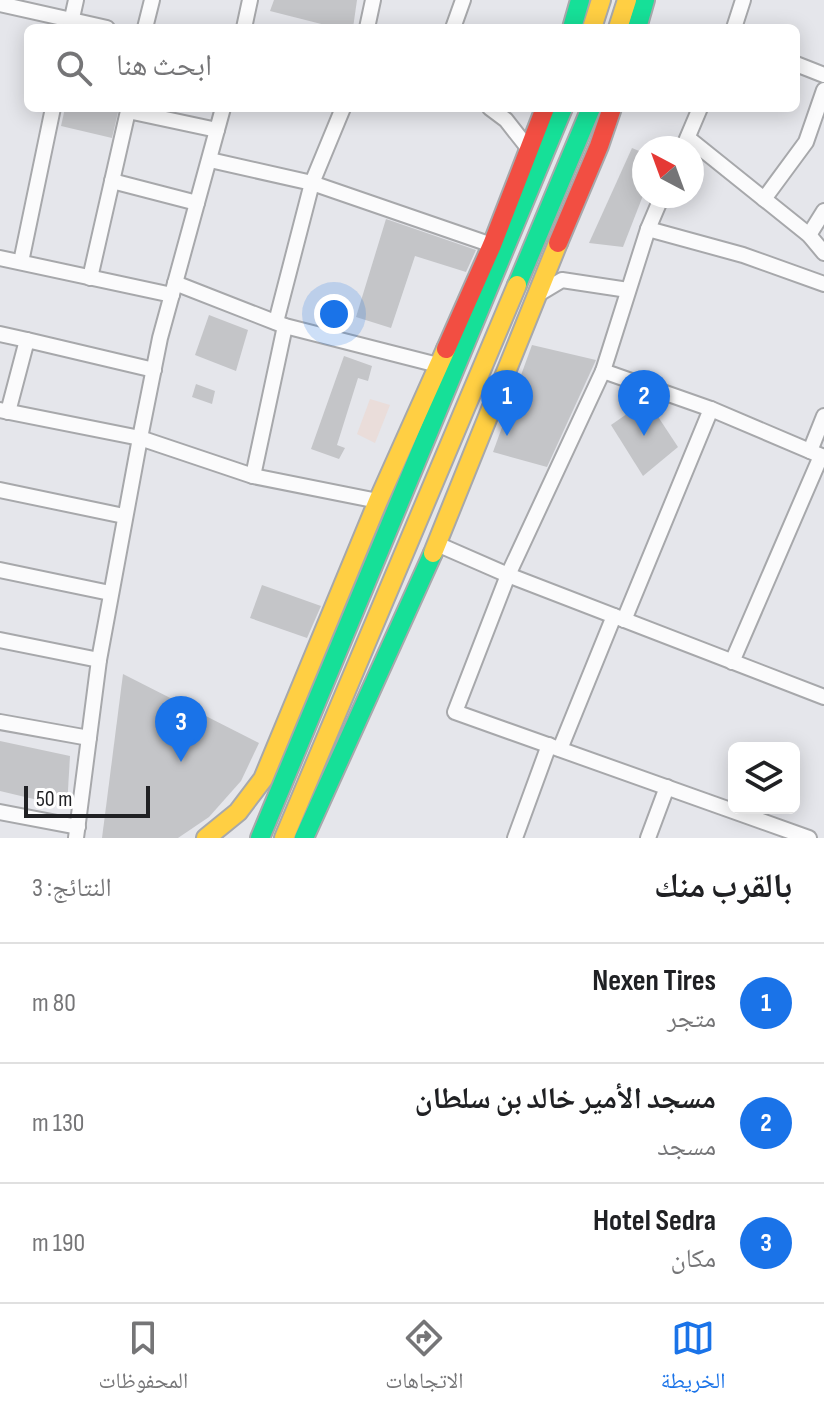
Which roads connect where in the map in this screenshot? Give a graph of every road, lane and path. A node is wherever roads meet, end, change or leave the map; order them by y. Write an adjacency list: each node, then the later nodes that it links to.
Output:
1 (76, 0): 12 (street)
2 (152, 0): 13 (street)
3 (250, 0): 14 (street)
4 (373, 0): 15 (street)
5 (463, 0): 16 (street)
6 (580, 0): 17 (main road)
7 (601, 0): 18 (main road)
8 (627, 0): 19 (main road)
9 (645, 0): 20 (main road)
10 (743, 0): 21 (street)
11 (0, 4): 12 (street)
12 (70, 24)
13 (146, 24)
14 (245, 24)
15 (368, 24)
16 (454, 24)
17 (573, 24)
18 (593, 24)
19 (619, 24)
20 (638, 24)
21 (735, 24)
22 (800, 66): 23 (street)
23 (824, 75)
24 (824, 90): 43 (street)
25 (52, 112): 52 (street)
26 (128, 112): 41 (street)
27 (133, 112): 36 (street)
28 (222, 112): 36 (street)
29 (341, 112): 42 (street)
30 (495, 112): 38 (street)
31 (543, 112): 38 (main road)
32 (561, 112): 93 (main road)
33 (589, 112): 94 (main road)
34 (611, 112): 57 (main road)
35 (698, 112): 37 (street)
36 (217, 130): 40 (street)
37 (688, 136)
38 (528, 148): 49 (main road)
39 (704, 156): 43 (street)
40 (210, 160): 42 (street); 44 (street)
41 (112, 181): 44 (street); 53 (street)
42 (312, 183): 49 (street); 58 (street)
43 (764, 199): 48 (street)
44 (197, 203): 55 (street)
45 (657, 208): 47 (street)
46 (824, 211): 48 (street)
47 (648, 229): 54 (street); 56 (street)
48 (809, 235): 50 (street)
49 (492, 245): 61 (main road)
50 (824, 253)
51 (0, 258): 52 (street)
52 (21, 262): 53 (street)
53 (90, 278): 55 (street)
54 (824, 284)
55 (174, 289): 58 (street); 62 (street)
56 (628, 290): 57 (street); 63 (street)
57 (536, 295): 73 (main road)
58 (281, 324): 61 (street); 69 (street)
59 (0, 334): 60 (street)
60 (27, 340): 62 (street); 65 (street)
61 (438, 365): 71 (main road)
62 (154, 370): 67 (street)
63 (603, 371): 64 (street); 75 (street)
64 (711, 409): 68 (street); 77 (street)
65 (4, 411): 67 (street)
66 (824, 416): 68 (street)
67 (140, 438): 69 (street); 72 (street)
68 (818, 455): 80 (street)
69 (253, 476): 71 (street)
70 (0, 490): 72 (street)
71 (378, 501): 88 (main road)
72 (124, 516): 76 (street)
73 (437, 544): 75 (street); 87 (main road)
74 (0, 570): 76 (street)
75 (508, 575): 77 (street); 84 (street)
76 (110, 593): 79 (street)
77 (619, 618): 80 (street); 84 (street)
78 (0, 640): 79 (street)
79 (99, 660): 83 (street)
80 (732, 662): 81 (street)
81 (824, 697)
82 (0, 722): 83 (street)
83 (89, 738): 89 (street)
84 (554, 747): 85 (street); 97 (street)
85 (667, 787): 90 (street); 98 (street)
86 (0, 812): 89 (street)
87 (314, 814): 95 (main road); 96 (main road)
88 (237, 815): 91 (main road); 92 (main road)
89 (77, 832)
90 (799, 836)
91 (206, 838)
92 (237, 838)
93 (260, 838)
94 (284, 838)
95 (304, 838)
96 (314, 838)
97 (515, 838)
98 (648, 838)

